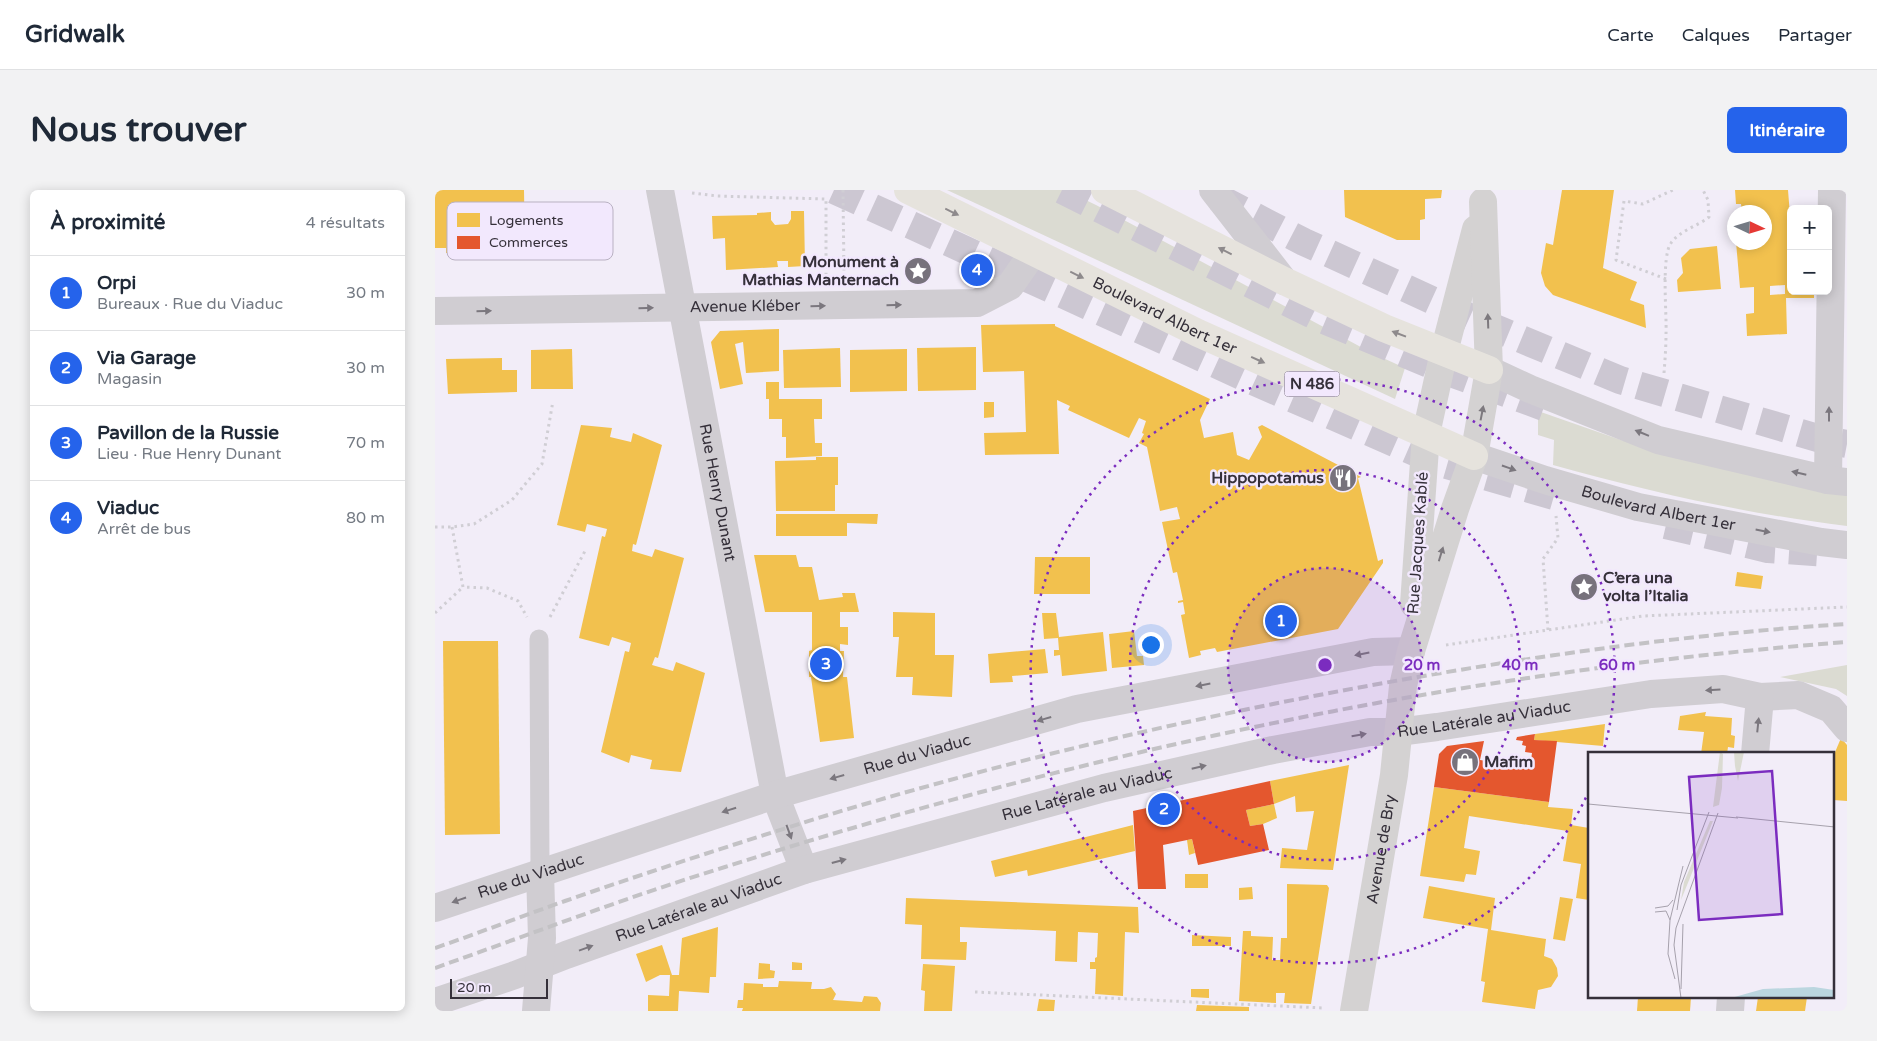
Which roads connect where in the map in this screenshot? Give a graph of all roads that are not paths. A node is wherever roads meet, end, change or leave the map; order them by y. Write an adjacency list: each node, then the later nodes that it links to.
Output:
1 (660, 190): 9 (street, Rue Henry Dunant)
2 (908, 190): 7 (main road, Boulevard Albert 1er / N 486, one-way to 7)
3 (1105, 190): 8 (main road, one-way to 3)
4 (1213, 190): 8 (street)
5 (1833, 190): 15 (street, one-way to 5)
6 (1484, 196): 11 (main road); 12 (main road, one-way to 6)
7 (1033, 253): 9 (street, Avenue Kléber, one-way to 7); 13 (main road, Boulevard Albert 1er / N 486, one-way to 13)
8 (1284, 281): 11 (main road, one-way to 8)
9 (682, 308): 10 (street, Avenue Kléber, one-way to 9); 24 (street, Rue Henry Dunant)
10 (435, 311)
11 (1444, 352): 12 (main road); 13 (main road, Rue Jacques Kablé)
12 (1489, 370): 14 (main road, Rue Jacques Kablé, one-way to 12); 15 (street, one-way to 12)
13 (1426, 434): 14 (main road, Boulevard Albert 1er); 18 (main road, Rue Jacques Kablé)
14 (1474, 456): 16 (street, Boulevard Albert 1er, one-way to 16); 18 (main road, Rue Jacques Kablé, one-way to 14)
15 (1837, 481)
16 (1847, 545)
17 (539, 638): 26 (lane)
18 (1411, 651): 19 (main road, Rue Jacques Kablé); 24 (street, Rue du Viaduc, one-way to 24)
19 (1403, 686): 22 (main road, Avenue de Bry)
20 (1761, 697): 21 (street, Rue Latérale au Viaduc); 22 (street, Rue Latérale au Viaduc, one-way to 22); 23 (street, one-way to 20)
21 (1847, 728)
22 (1398, 732): 25 (street, Rue Latérale au Viaduc, one-way to 22); 31 (main road, Avenue de Bry)
23 (1755, 752)
24 (775, 794): 25 (street, Rue Henry Dunant, one-way to 25); 26 (street, Rue du Viaduc, one-way to 26)
25 (804, 870): 28 (street, Rue Latérale au Viaduc, one-way to 25)
26 (540, 872): 27 (street, Rue du Viaduc, one-way to 27); 28 (street)
27 (435, 908)
28 (541, 965): 30 (street, Rue Latérale au Viaduc); 32 (street)
29 (1731, 998): 33 (street)
30 (435, 1002)
31 (1354, 1010)
32 (536, 1011)
33 (1730, 1011)

